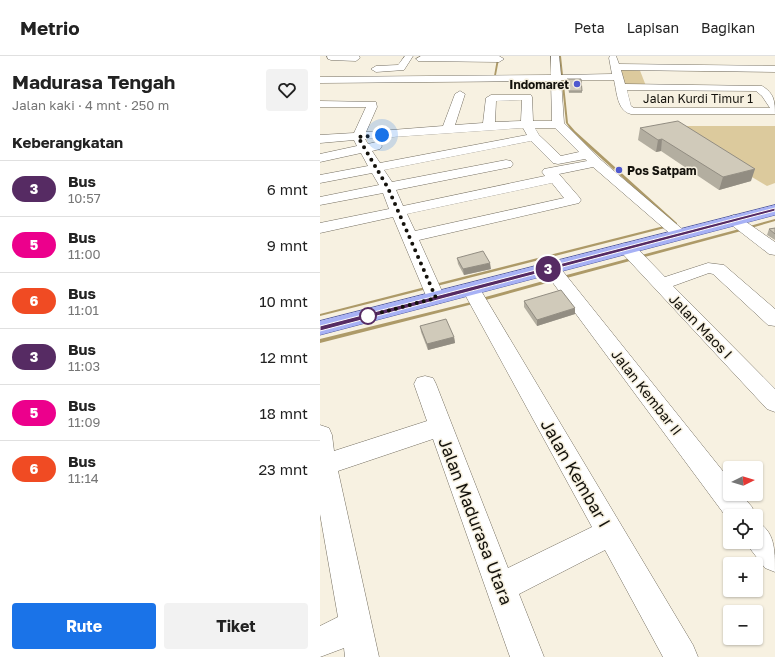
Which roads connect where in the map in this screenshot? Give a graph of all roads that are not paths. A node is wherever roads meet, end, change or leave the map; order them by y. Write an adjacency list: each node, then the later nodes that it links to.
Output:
1 (409, 56): 10 (street)
2 (555, 56): 13 (street)
3 (725, 56): 9 (street)
4 (499, 57): 7 (street); 14 (street)
5 (330, 58): 6 (street)
6 (356, 58)
7 (421, 59)
8 (383, 60): 10 (street)
9 (728, 68): 11 (street); 12 (street)
10 (372, 69): 17 (street)
11 (775, 69)
12 (616, 72): 13 (street); 21 (street); 22 (street, Jalan Kurdi Timur 1)
13 (560, 78): 14 (street); 24 (street)
14 (498, 79): 17 (street)
15 (320, 80): 16 (street)
16 (334, 80): 17 (street); 19 (street)
17 (368, 80)
18 (460, 94): 28 (street)
19 (321, 96): 31 (street)
20 (505, 97): 23 (street); 25 (street); 26 (street)
21 (775, 107)
22 (775, 111)
23 (527, 124): 24 (street); 25 (street); 29 (street)
24 (558, 124): 33 (street)
25 (503, 125): 26 (street)
26 (489, 126): 27 (street)
27 (468, 127): 28 (street); 31 (street)
28 (448, 128): 31 (street)
29 (534, 137): 33 (street); 35 (street)
30 (320, 139): 31 (street)
31 (362, 142): 32 (street); 35 (street)
32 (320, 158)
33 (592, 159): 36 (street); 44 (street)
34 (506, 164): 38 (street)
35 (377, 167): 37 (street); 38 (street)
36 (555, 178): 41 (street); 45 (street)
37 (320, 179)
38 (388, 188): 39 (street); 41 (street)
39 (320, 201)
40 (775, 210): 42 (main road)
41 (398, 211): 43 (street); 45 (street)
42 (734, 220): 44 (main road); 46 (street)
43 (320, 228)
44 (680, 234): 47 (main road)
45 (411, 237): 51 (street)
46 (775, 250)
47 (635, 257): 48 (main road); 49 (street, Jalan Maos I)
48 (551, 268): 50 (main road); 59 (street, Jalan Kembar II)
49 (660, 284): 52 (street); 55 (street, Jalan Maos I)
50 (471, 289): 51 (main road); 60 (street, Jalan Kembar I)
51 (436, 298): 53 (main road)
52 (775, 320)
53 (320, 328)
54 (425, 384): 56 (street, Jalan Madurasa Utara)
55 (775, 404)
56 (440, 427): 58 (street); 63 (street, Jalan Madurasa Utara)
57 (320, 435): 58 (street)
58 (322, 465): 64 (street)
59 (737, 509)
60 (610, 533): 63 (street); 68 (street, Jalan Kembar I)
61 (763, 543): 62 (street)
62 (775, 558)
63 (502, 588): 67 (street, Jalan Madurasa Utara)
64 (356, 626): 65 (street); 66 (street)
65 (320, 642)
66 (362, 657)
67 (527, 657)
68 (681, 657)

